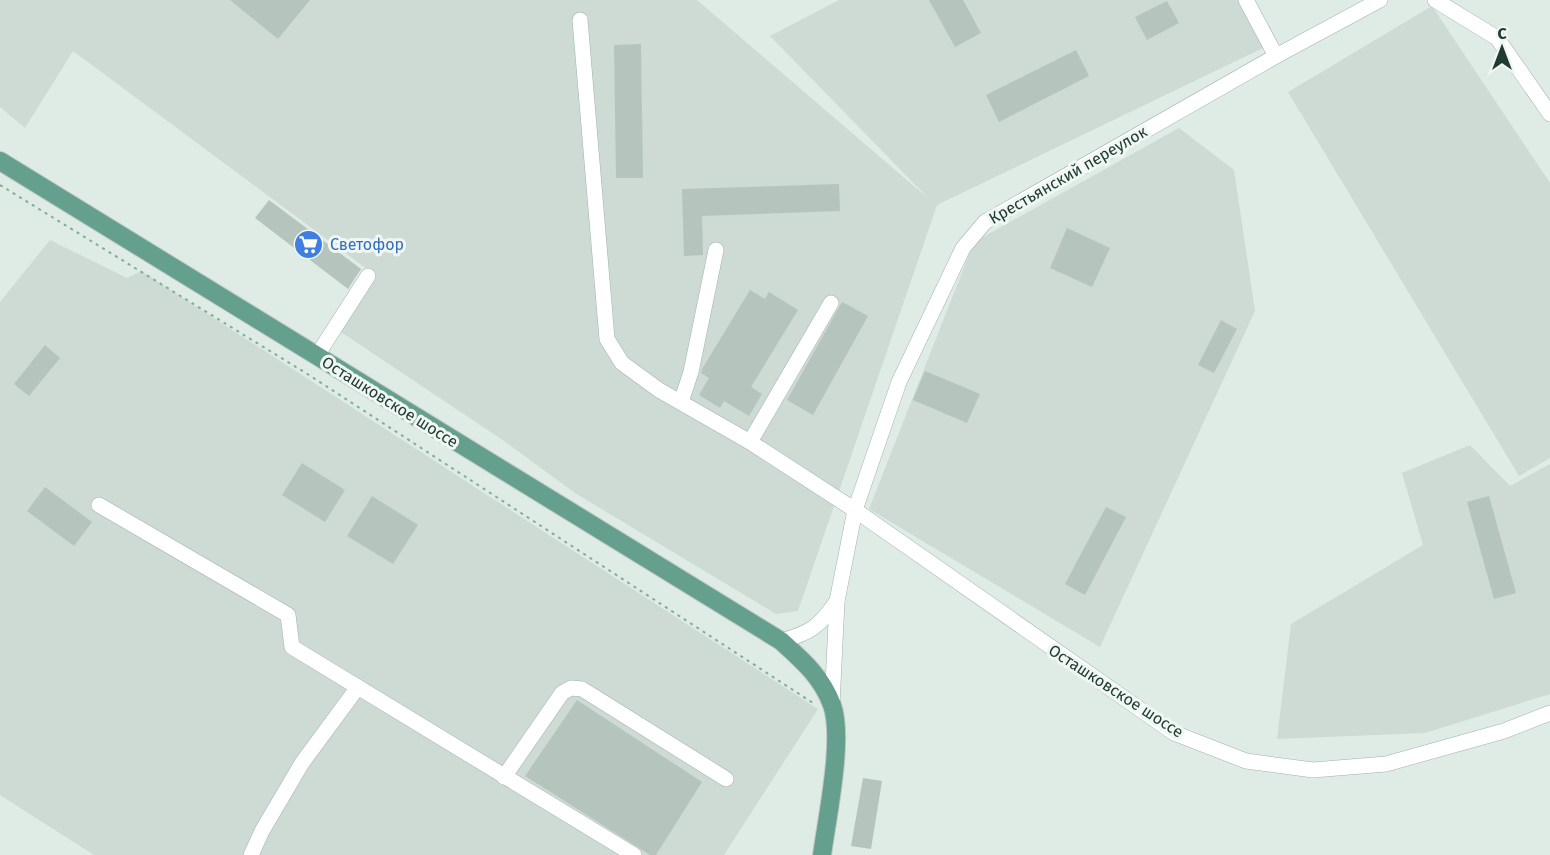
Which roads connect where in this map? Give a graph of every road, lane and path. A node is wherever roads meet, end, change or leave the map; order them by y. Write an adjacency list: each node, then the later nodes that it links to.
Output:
1 (1246, 0): 5 (street)
2 (1380, 0): 5 (street, Крестьянский переулок)
3 (1434, 0): 6 (street)
4 (580, 20): 13 (street, Осташковское шоссе)
5 (1276, 56): 16 (street, Крестьянский переулок)
6 (1550, 114)
7 (0, 161): 12 (main road, Осташковское шоссе)
8 (0, 186): 20 (path)
9 (716, 250): 13 (street)
10 (368, 276): 12 (street)
11 (831, 303): 14 (street)
12 (316, 357): 18 (main road, Осташковское шоссе)
13 (681, 402): 14 (street, Осташковское шоссе)
14 (750, 442): 16 (street, Осташковское шоссе)
15 (99, 505): 19 (street)
16 (855, 510): 17 (street, Крестьянский переулок); 21 (street, Осташковское шоссе)
17 (837, 602): 18 (street); 20 (street, Крестьянский переулок)
18 (781, 641): 20 (main road, Осташковское шоссе)
19 (358, 687): 22 (street); 24 (street)
20 (834, 711): 26 (main road)
21 (1550, 713)
22 (504, 777): 23 (street); 25 (street)
23 (726, 779)
24 (251, 855)
25 (634, 855)
26 (822, 855)

